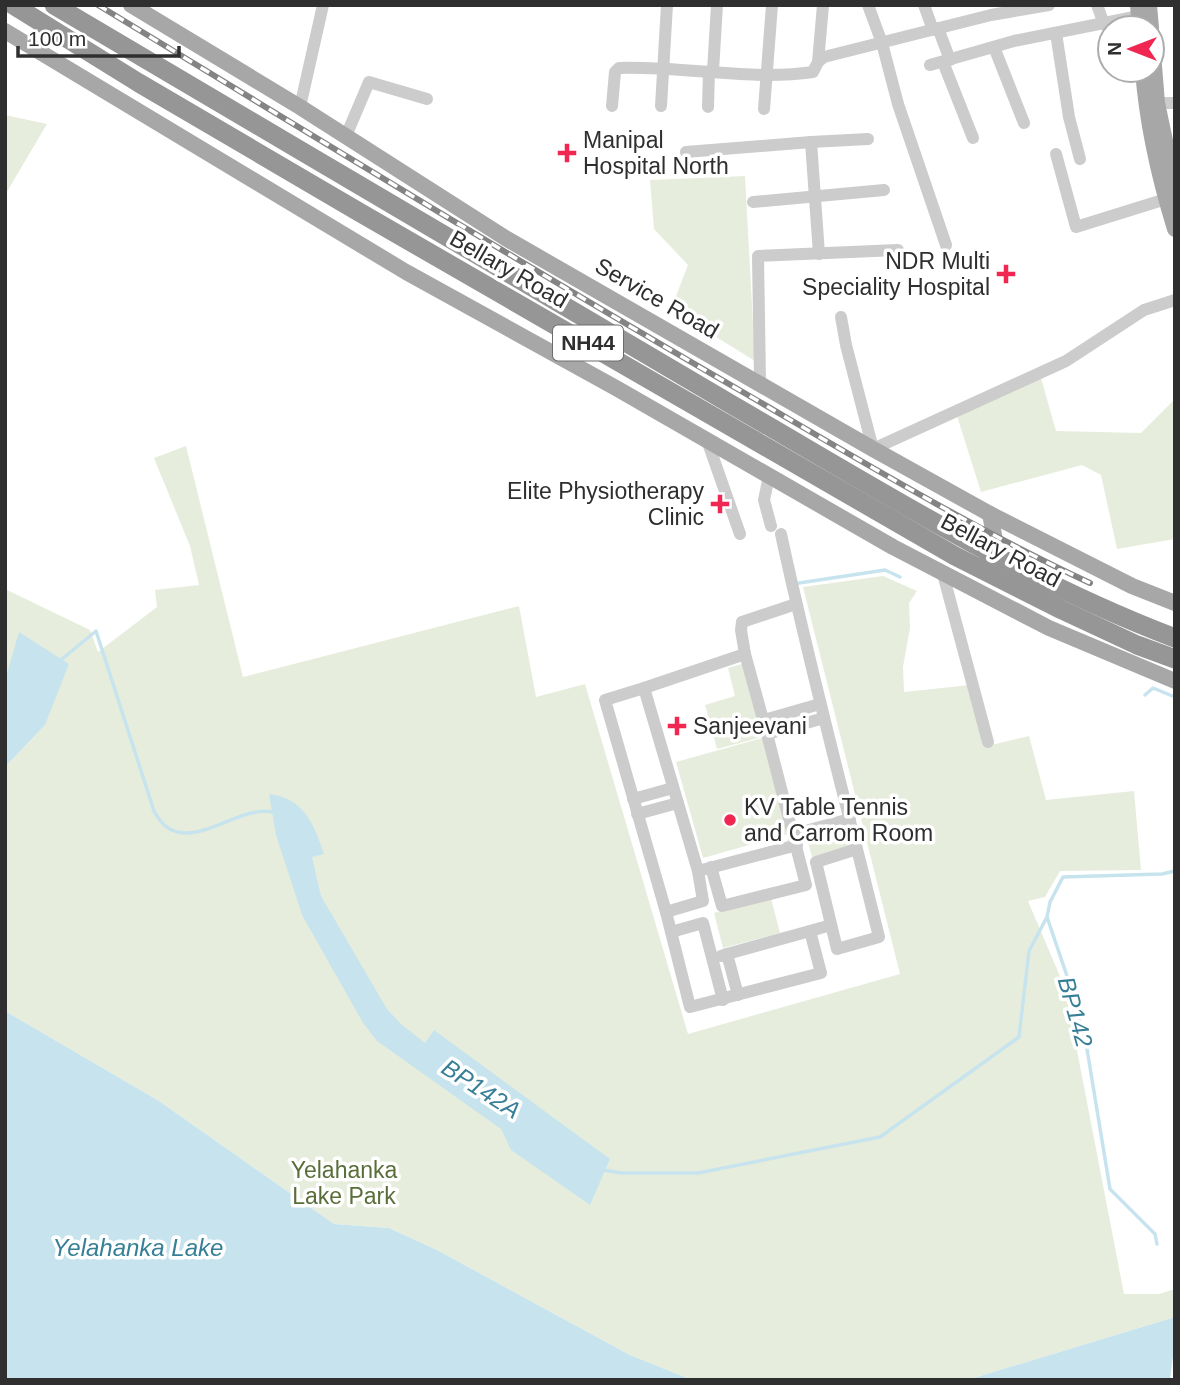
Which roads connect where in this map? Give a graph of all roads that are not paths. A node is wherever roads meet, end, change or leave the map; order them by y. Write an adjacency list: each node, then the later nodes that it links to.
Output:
1 (12, 5): 65 (highway, Bellary Road / NH44)
2 (54, 5): 63 (highway, Bellary Road / NH44)
3 (131, 5): 32 (main road, Service Road)
4 (323, 5): 32 (street)
5 (667, 5): 22 (street)
6 (717, 5): 23 (street)
7 (772, 5): 24 (street)
8 (823, 5): 20 (street)
9 (868, 5): 18 (street)
10 (924, 5): 15 (street)
11 (974, 5): 13 (street)
12 (1049, 5): 13 (street)
13 (978, 19): 15 (street)
14 (1096, 26): 17 (street)
15 (935, 29): 18 (street); 21 (street)
16 (5, 31): 54 (main road)
17 (1056, 33): 19 (street); 42 (street)
18 (882, 43): 20 (street); 48 (street)
19 (994, 47): 21 (street); 35 (street)
20 (818, 62): 24 (street)
21 (941, 63): 37 (street)
22 (663, 68): 23 (street); 30 (street); 31 (street)
23 (711, 71): 24 (street); 33 (street)
24 (766, 74): 34 (street)
25 (1144, 84): 44 (main road)
26 (1155, 84): 28 (main road)
27 (426, 99): 36 (street)
28 (1157, 103): 29 (street); 44 (main road)
29 (1175, 103)
30 (612, 106)
31 (661, 106)
32 (300, 107): 36 (main road, Service Road)
33 (708, 107)
34 (764, 109)
35 (1024, 123)
36 (346, 136): 53 (main road, Service Road)
37 (973, 138)
38 (868, 139): 39 (street)
39 (811, 142): 40 (street); 45 (street)
40 (686, 152)
41 (1056, 154): 44 (street)
42 (1080, 159)
43 (884, 190): 45 (street)
44 (1170, 193): 47 (main road)
45 (816, 196): 46 (street); 50 (street)
46 (753, 202)
47 (1175, 229)
48 (946, 245)
49 (898, 250): 50 (street)
50 (819, 254): 53 (street)
51 (1175, 300): 55 (street)
52 (841, 317): 55 (street)
53 (760, 383): 55 (main road, Service Road)
54 (707, 440): 56 (main road); 59 (street)
55 (873, 449): 57 (main road, Service Road)
56 (773, 478): 58 (street); 58 (street); 60 (main road)
57 (989, 514): 60 (main road); 61 (main road, Service Road)
58 (776, 530): 62 (street)
59 (740, 534)
60 (947, 577): 66 (main road); 72 (street)
61 (1175, 603)
62 (794, 604): 64 (street); 68 (street)
63 (1175, 638)
64 (745, 654): 67 (street); 70 (street)
65 (1175, 659)
66 (1175, 681)
67 (644, 688): 73 (street); 74 (street)
68 (820, 704): 69 (street); 70 (street)
69 (824, 718): 71 (street); 77 (street)
70 (764, 720): 71 (street)
71 (767, 734): 78 (street)
72 (988, 743)
73 (673, 788): 74 (street); 75 (street)
74 (633, 799): 76 (street)
75 (678, 803): 76 (street); 81 (street)
76 (637, 814): 82 (street)
77 (850, 819): 78 (street); 79 (street)
78 (795, 839): 80 (street); 80 (street)
79 (857, 849): 83 (street); 83 (street)
80 (711, 867): 81 (street)
81 (698, 871): 82 (street)
82 (666, 912): 85 (street)
83 (831, 925): 84 (street)
84 (810, 931): 86 (street); 88 (street)
85 (671, 932): 87 (street); 89 (street)
86 (727, 954): 87 (street); 88 (street)
87 (713, 958): 89 (street)
88 (738, 995): 89 (street)
89 (723, 1000)

